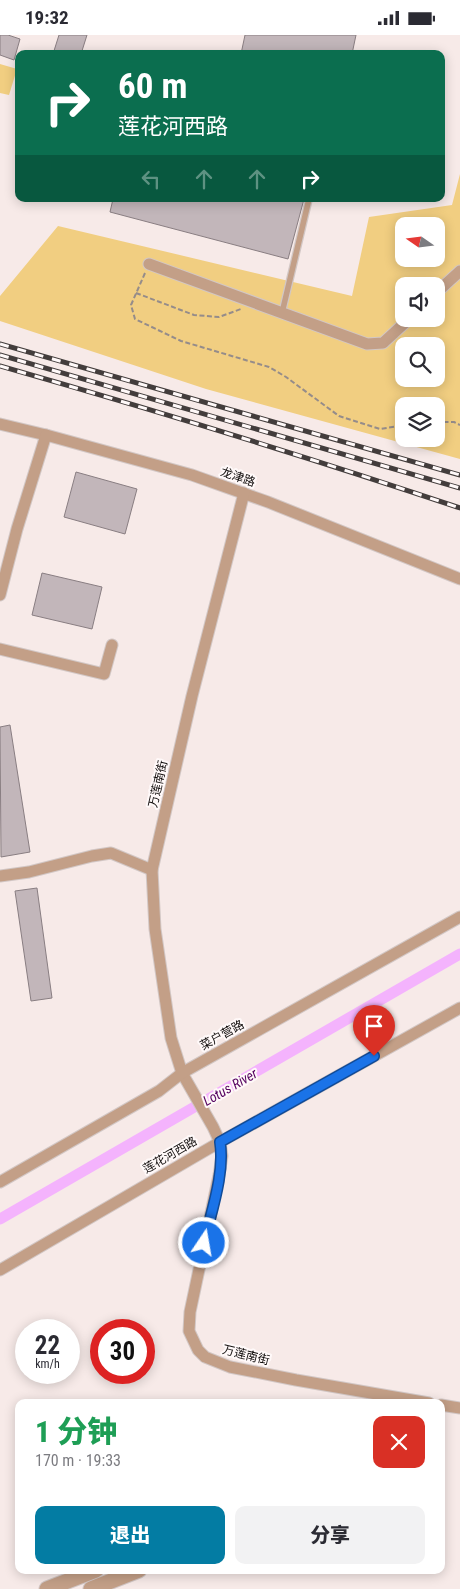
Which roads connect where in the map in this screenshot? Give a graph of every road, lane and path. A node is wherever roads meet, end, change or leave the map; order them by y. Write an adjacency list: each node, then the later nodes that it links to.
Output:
1 (308, 202): 7 (lane)
2 (149, 264): 5 (path); 6 (street)
3 (460, 271): 4 (street)
4 (445, 285)
5 (136, 293): 6 (path); 12 (path)
6 (256, 303): 7 (street)
7 (282, 313): 8 (street)
8 (400, 327)
9 (445, 422): 11 (path)
10 (0, 424): 13 (street, 龙津路)
11 (460, 425)
12 (395, 426)
13 (46, 435): 14 (street, 龙津路); 16 (street)
14 (244, 493): 15 (street, 龙津路); 19 (street, 万莲南街)
15 (460, 579)
16 (0, 595)
17 (112, 645): 18 (street)
18 (0, 649)
19 (152, 869): 20 (street); 23 (street, 万莲南街)
20 (0, 876)
21 (460, 917): 23 (street, 菜户营路)
22 (460, 1008): 24 (street, 莲花河西路)
23 (182, 1073): 24 (street, 万莲南街); 25 (street, 菜户营路)
24 (220, 1142): 26 (street, 莲花河西路); 27 (street, 万莲南街)
25 (0, 1182)
26 (0, 1270)
27 (407, 1399)
28 (445, 1406): 29 (street)
29 (460, 1409)
30 (86, 1574): 32 (street)
31 (129, 1574): 33 (street)
32 (47, 1589)
33 (91, 1589)

